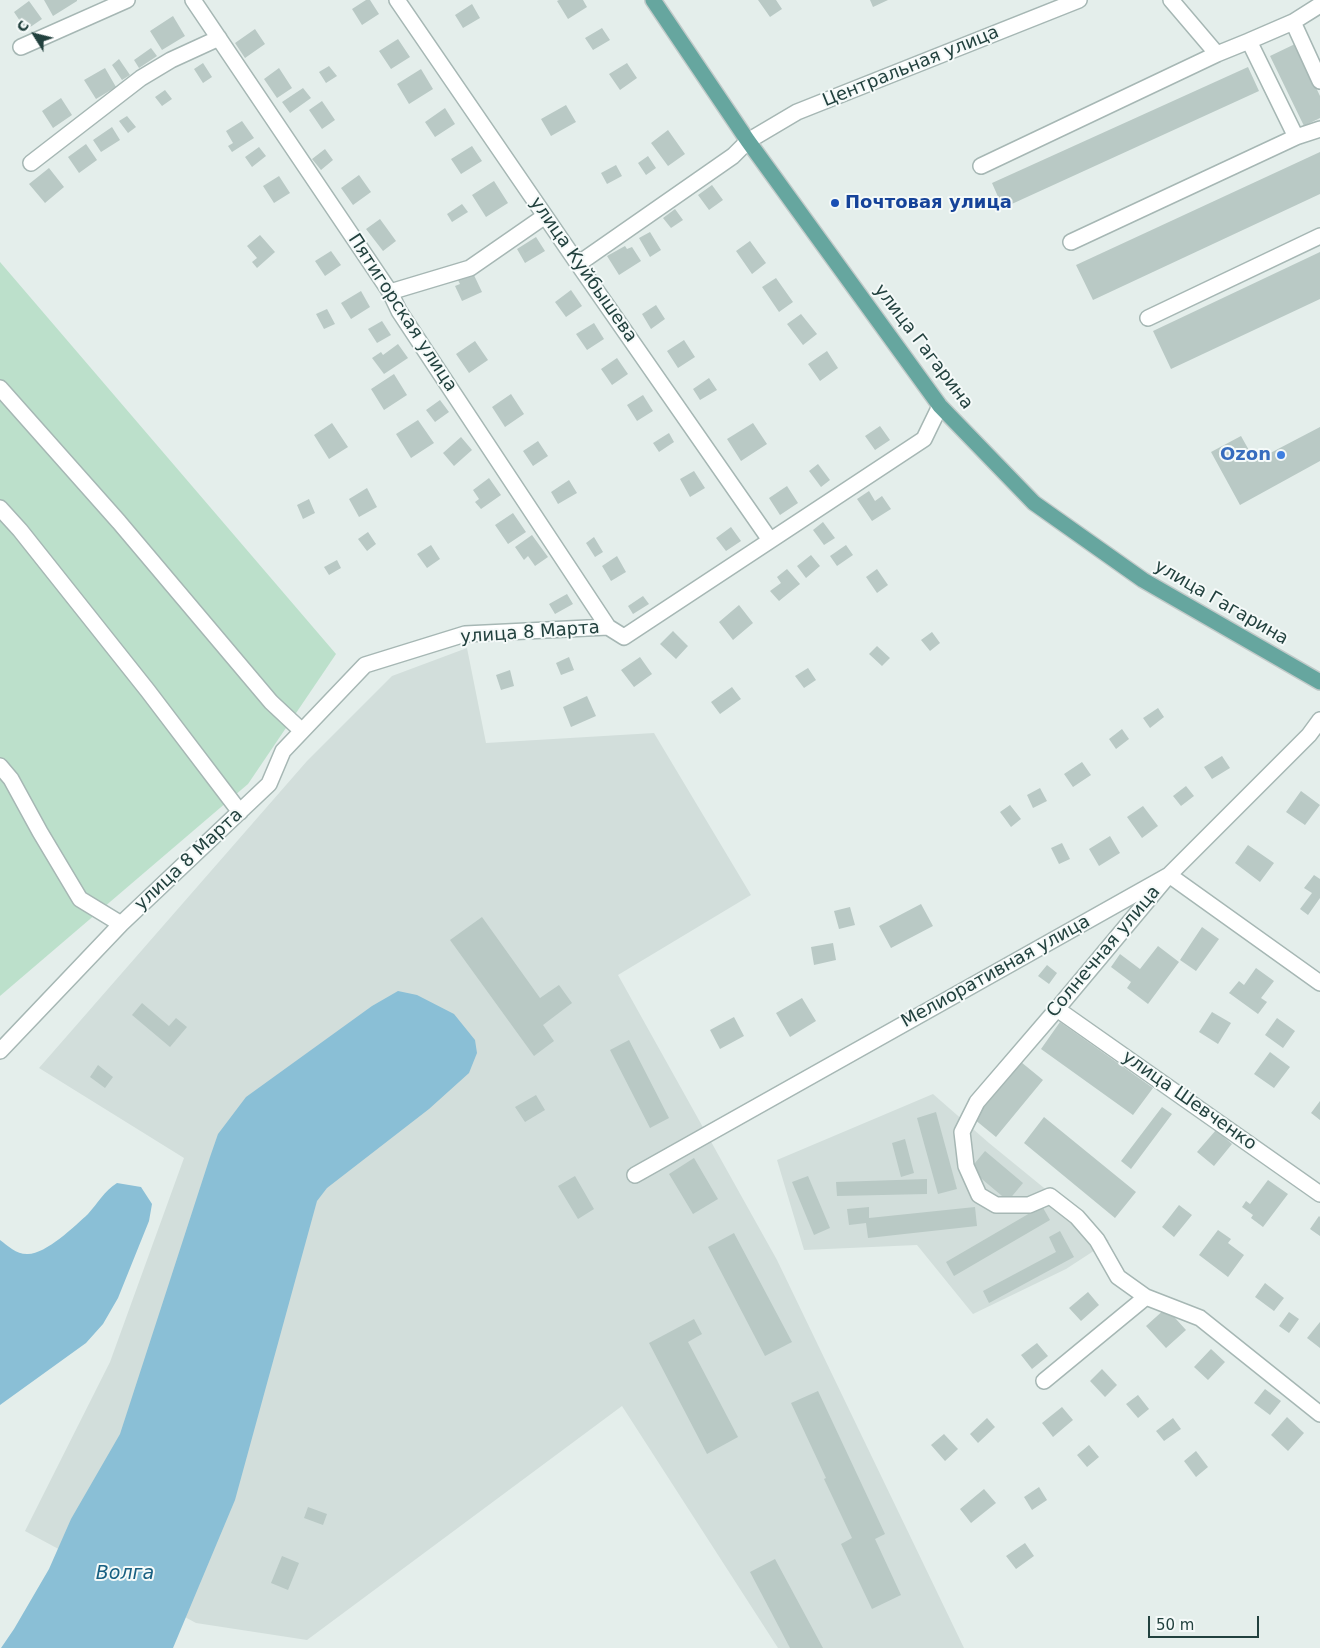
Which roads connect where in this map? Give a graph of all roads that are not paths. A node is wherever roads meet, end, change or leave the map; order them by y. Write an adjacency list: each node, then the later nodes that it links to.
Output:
1 (127, 0): 11 (street)
2 (193, 0): 9 (street, Пятигорская улица)
3 (397, 0): 19 (street, улица Куйбышева)
4 (653, 0): 16 (main road, улица Гагарина)
5 (1079, 0): 16 (street, Центральная улица)
6 (1171, 0): 12 (street)
7 (1320, 5): 8 (street)
8 (1293, 22): 10 (street); 13 (street)
9 (219, 38): 17 (street); 23 (street, Пятигорская улица)
10 (1250, 41): 12 (street); 15 (street)
11 (21, 47)
12 (1217, 54): 18 (street)
13 (1320, 81)
14 (1320, 129): 15 (street)
15 (1296, 137): 21 (street)
16 (748, 142): 22 (street, Центральная улица); 26 (main road, улица Гагарина)
17 (31, 163)
18 (981, 166)
19 (545, 216): 22 (street, улица Куйбышева); 23 (street)
20 (1320, 236): 24 (street)
21 (1070, 242)
22 (578, 264): 28 (street, улица Куйбышева)
23 (390, 292): 29 (street, Пятигорская улица)
24 (1148, 318)
25 (0, 388): 32 (street)
26 (940, 406): 28 (street, улица 8 Марта); 30 (main road, улица Гагарина)
27 (0, 508): 34 (street)
28 (770, 540): 29 (street, улица 8 Марта)
29 (608, 627): 32 (street, улица 8 Марта)
30 (1314, 678)
31 (1320, 720): 35 (street, Мелиоративная улица)
32 (302, 731): 34 (street, улица 8 Марта)
33 (0, 766): 36 (street)
34 (240, 812): 36 (street, улица 8 Марта)
35 (1169, 875): 37 (street, Солнечная улица); 38 (street, Солнечная улица); 40 (street, Мелиоративная улица)
36 (121, 924): 39 (street, улица 8 Марта)
37 (1320, 983)
38 (1058, 1009): 41 (street, улица Шевченко); 42 (street, Солнечная улица)
39 (0, 1051)
40 (635, 1175)
41 (1320, 1194)
42 (1146, 1297): 43 (street); 44 (street)
43 (1044, 1381)
44 (1320, 1414)

